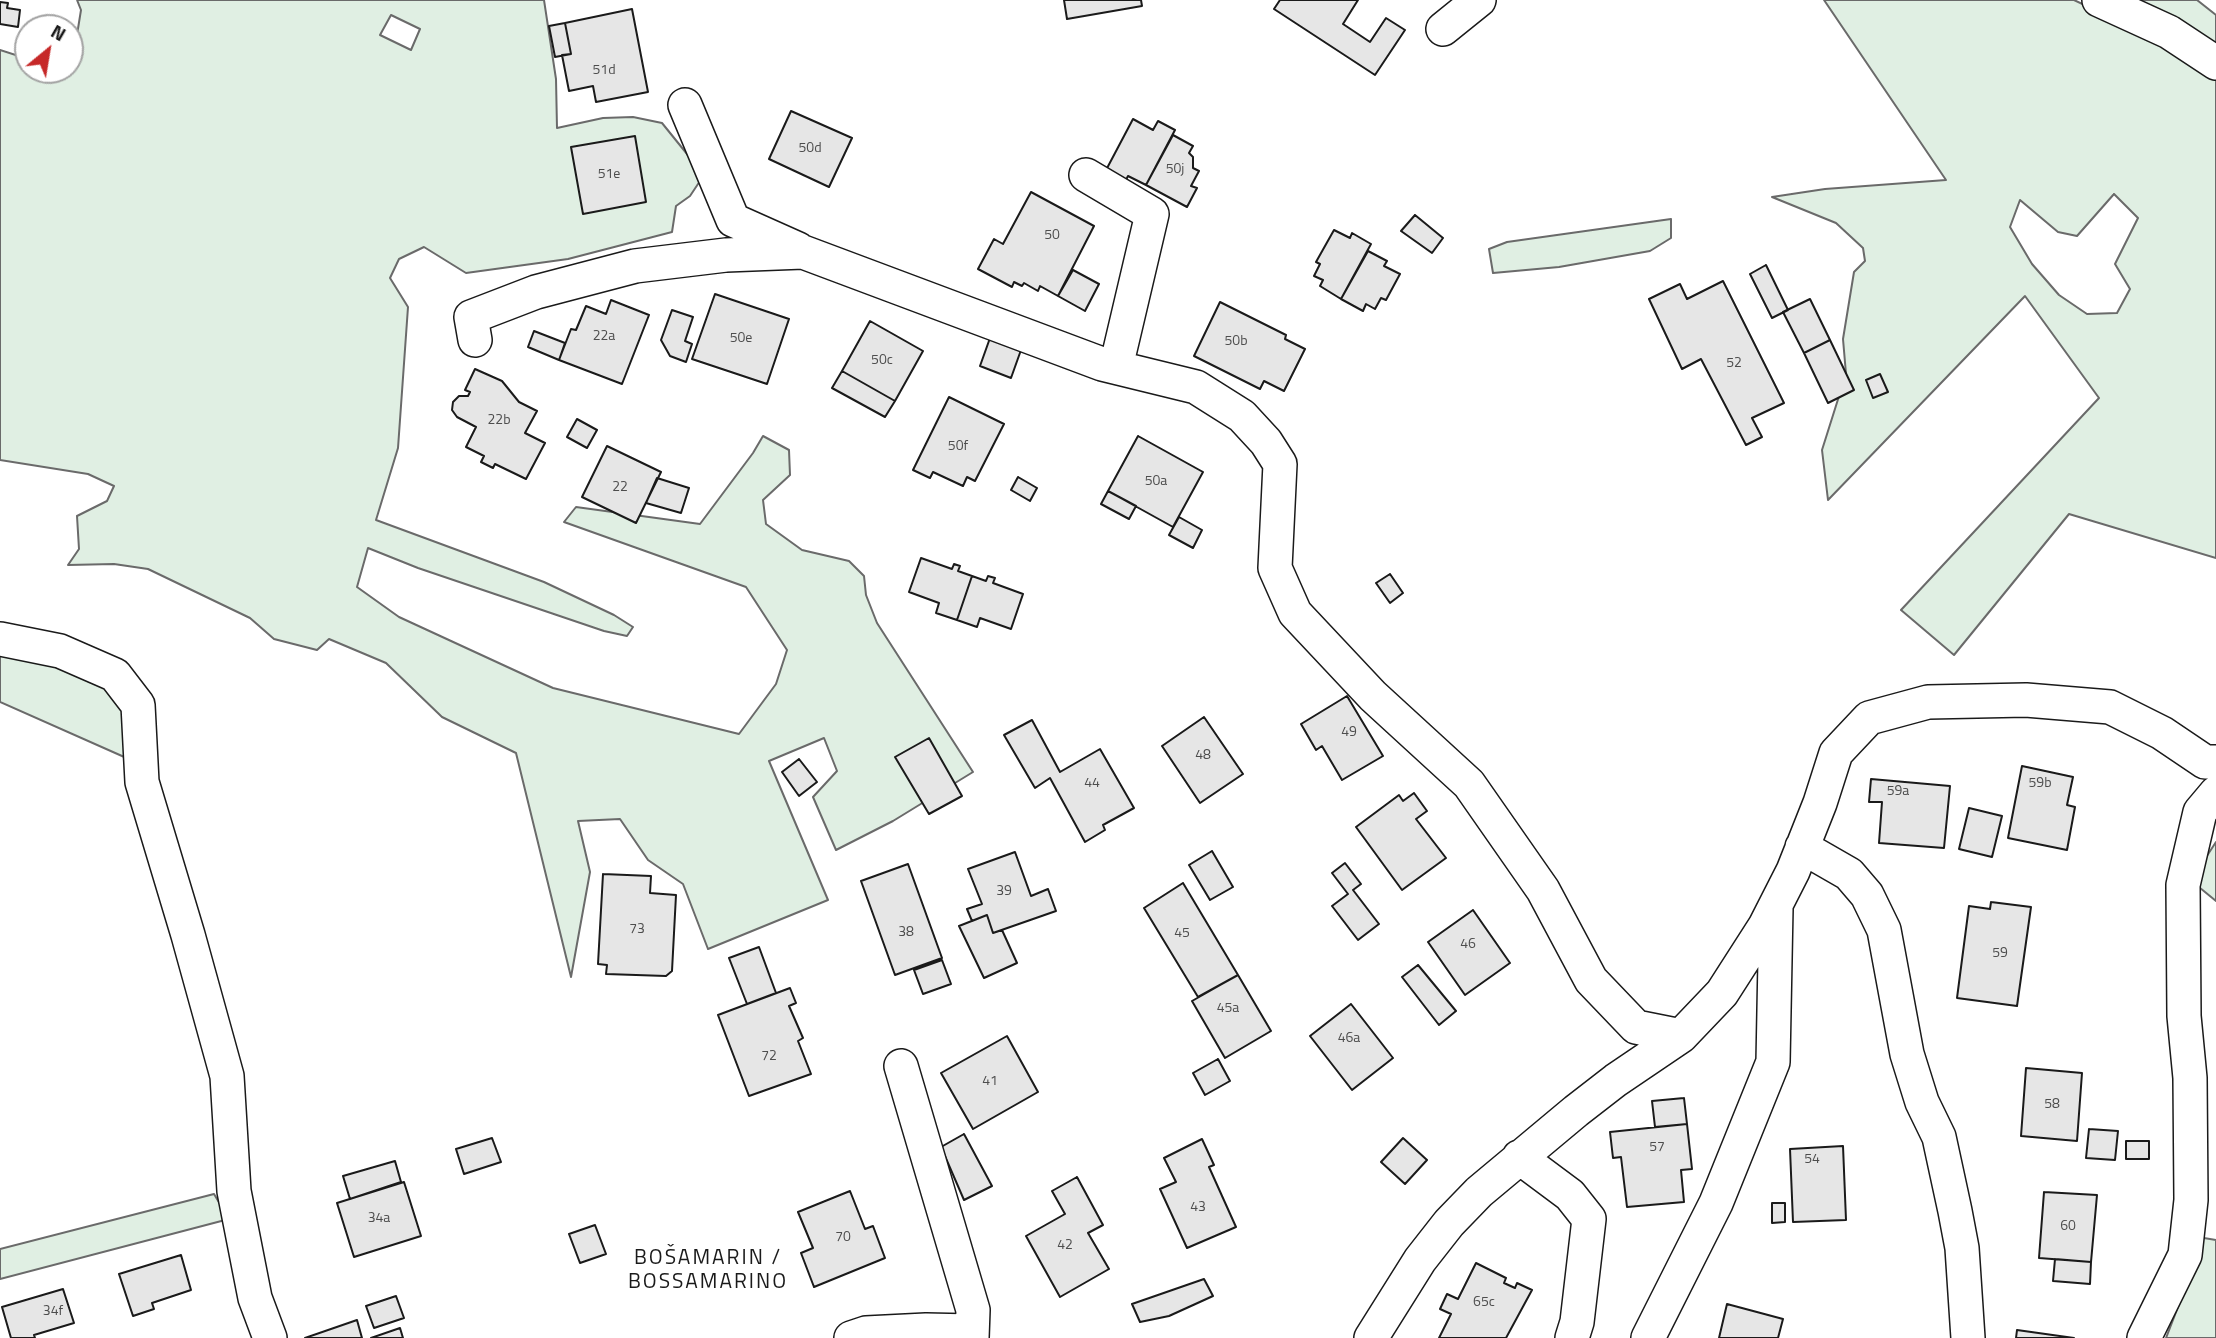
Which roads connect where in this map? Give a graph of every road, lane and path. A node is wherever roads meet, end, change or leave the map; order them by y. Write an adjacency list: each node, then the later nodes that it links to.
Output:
1 (1479, 0): 3 (street)
2 (2099, 0): 4 (street)
3 (1443, 29)
4 (2216, 63)
5 (685, 106): 7 (street)
6 (1086, 175): 9 (street)
7 (803, 252): 8 (street); 9 (street)
8 (475, 340)
9 (1116, 367): 15 (street)
10 (0, 639): 19 (street)
11 (2216, 762): 13 (street)
12 (2216, 793): 25 (street)
13 (1802, 847): 14 (street); 24 (street)
14 (1776, 905): 15 (street); 23 (street)
15 (1681, 1036): 17 (street)
16 (901, 1066): 18 (street)
17 (1520, 1157): 21 (street); 22 (street)
18 (972, 1335): 20 (street)
19 (270, 1338)
20 (851, 1338)
21 (1371, 1338)
22 (1572, 1338)
23 (1648, 1338)
24 (1968, 1338)
25 (2144, 1338)

